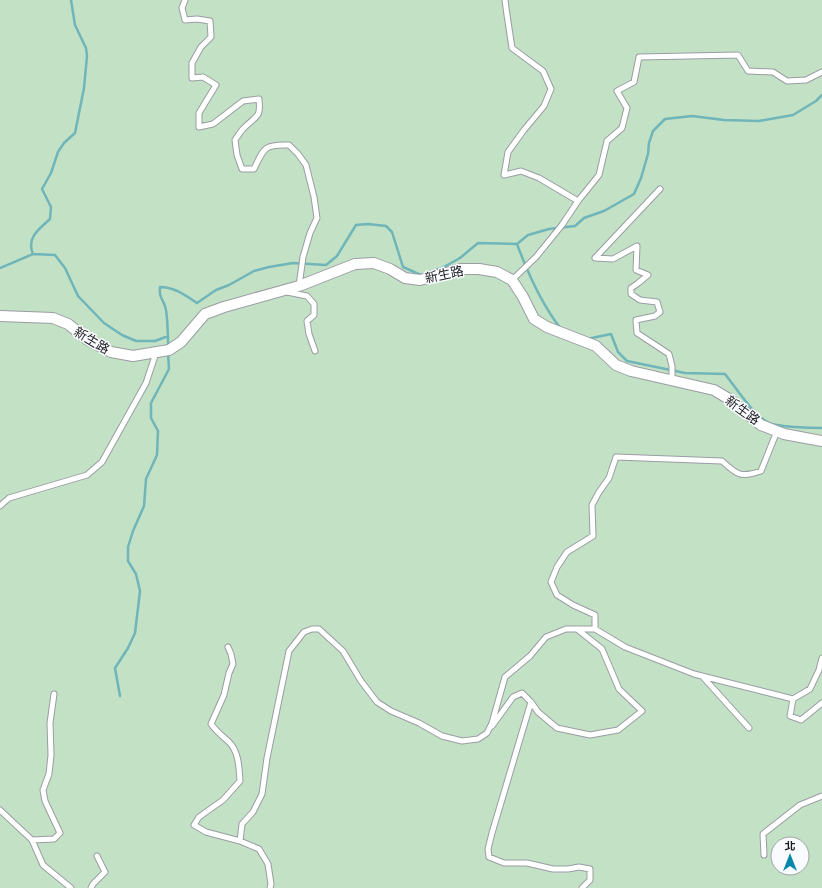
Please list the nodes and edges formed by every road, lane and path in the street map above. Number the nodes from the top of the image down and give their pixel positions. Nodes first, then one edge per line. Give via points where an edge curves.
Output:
1 (185, 0) edge
2 (505, 0) edge
3 (822, 72) edge
4 (660, 189) dead end
5 (578, 201) junction
6 (512, 280) junction
7 (299, 286) junction
8 (282, 291) junction
9 (0, 316) edge
10 (315, 351) dead end
11 (163, 352) junction
12 (672, 378) junction
13 (776, 431) junction
14 (822, 441) edge
15 (0, 506) edge
16 (577, 629) junction
17 (595, 629) junction
18 (228, 647) dead end
19 (822, 658) edge
20 (702, 676) junction
21 (54, 694) dead end
22 (793, 699) junction
23 (531, 702) junction
24 (822, 703) edge
25 (749, 728) dead end
26 (487, 733) junction
27 (822, 796) edge
28 (0, 810) edge
29 (32, 840) junction
30 (240, 841) junction
31 (764, 855) dead end
32 (97, 856) dead end
33 (70, 888) edge
34 (91, 888) edge
35 (270, 888) edge
36 (582, 888) edge

1 - 7 lane via 182,8 185,20 210,21 211,37 201,47 192,63 192,78 203,77 216,84 199,113 199,127 213,124 243,101 260,99 260,110 256,118 244,127 235,140 242,169 254,169 264,150 274,145 289,146 306,165 318,218 302,258
2 - 5 lane via 512,48 543,71 550,90 544,106 508,152 504,175 521,171 539,178
3 - 5 lane via 806,80 787,81 773,72 748,71 738,55 639,56 634,82 617,91 627,108 622,128 607,141 599,175
4 - 12 lane via 595,258 612,259 637,246 636,270 648,275 631,288 631,294 640,300 657,302 660,312 655,316 636,320 637,333 669,354
5 - 6 lane via 562,225
6 - 7 street, 新生路 via 497,272 461,269 420,280 405,278 374,263 355,264
6 - 12 street, 新生路 via 534,319 547,327 596,346 616,365 631,371
7 - 8 street, 新生路
8 - 10 lane via 307,296 314,304 314,315 307,321
8 - 11 street, 新生路 via 205,314 181,342
9 - 11 street, 新生路 via 53,318 68,324 88,340 111,352 133,356
11 - 15 lane via 102,462 87,475 9,498
12 - 13 street, 新生路 via 714,390 760,424
13 - 14 street, 新生路
13 - 17 lane via 760,470 749,475 735,473 722,461 616,457 609,478 592,505 593,536 567,552 550,582 557,595 594,615
16 - 17 lane
16 - 23 lane via 602,649 619,689 642,711 618,730 590,734 557,728 538,712
16 - 26 lane via 566,629 546,636 530,656 505,677
17 - 20 lane via 625,647
18 - 30 lane via 233,664 224,695 211,724 230,743 237,755 240,781 223,800 199,817 194,825 206,832
19 - 22 lane via 810,689
20 - 22 lane
20 - 25 lane
21 - 29 lane via 50,723 49,774 43,790 45,801 60,833 54,839
22 - 24 lane via 790,716 801,720
23 - 26 lane via 522,693 513,697
23 - 36 lane via 492,833 489,857 504,863 527,863 553,869 590,869 590,880
26 - 30 lane via 478,739 462,741 442,736 391,711 376,702 343,651 319,629 304,632 289,651 262,794 253,812 242,824
27 - 31 lane via 800,805 763,834
28 - 29 lane
29 - 33 lane via 43,865
30 - 35 lane via 259,849 268,864
32 - 34 lane via 105,872

